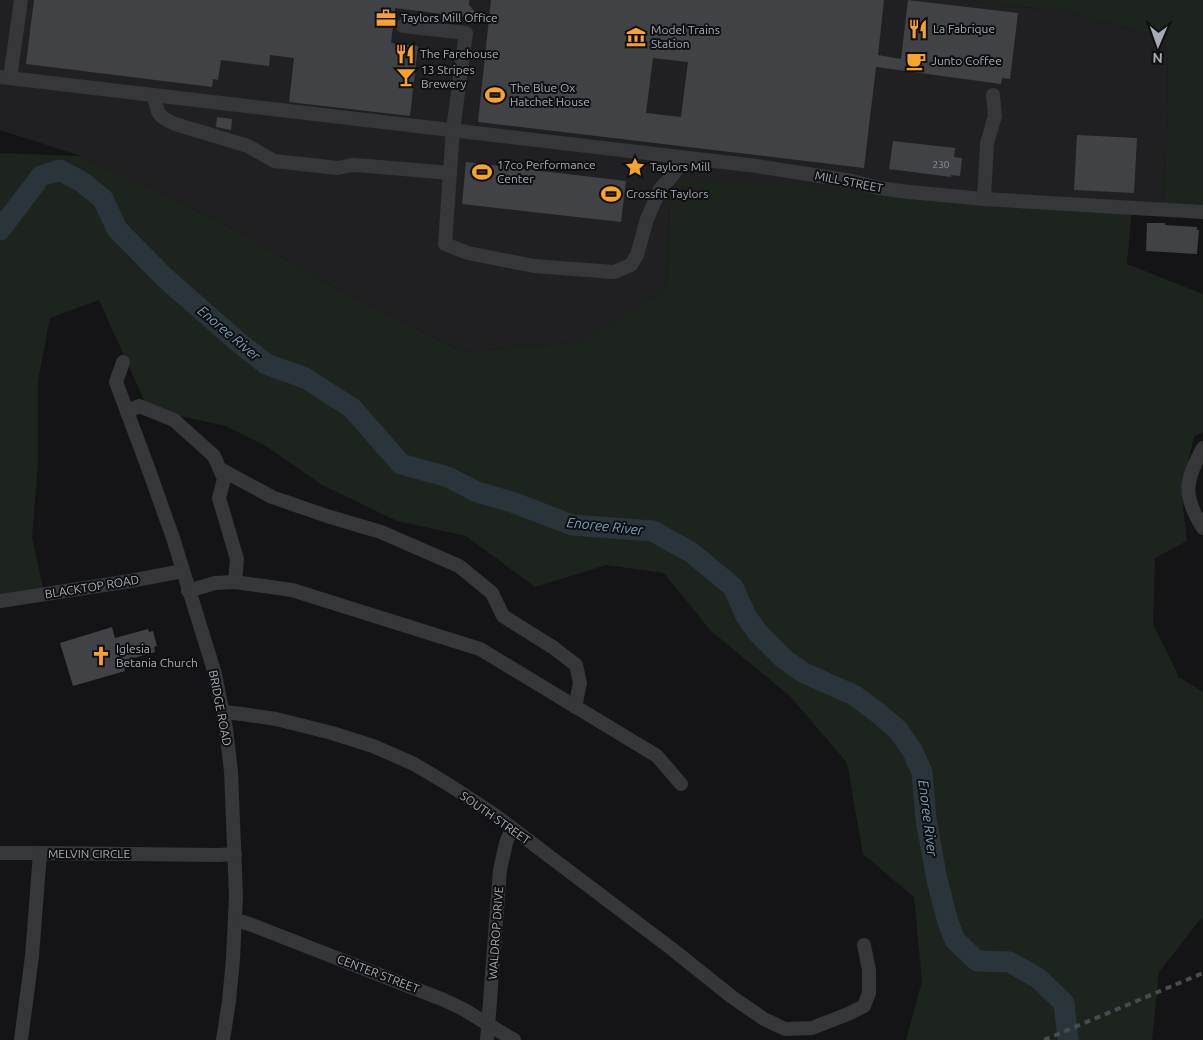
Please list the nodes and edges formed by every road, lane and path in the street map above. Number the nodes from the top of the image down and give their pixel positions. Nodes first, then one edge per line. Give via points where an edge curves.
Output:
1 (21, 0) edge
2 (403, 26) dead end
3 (5, 78) edge
4 (993, 94) dead end
5 (154, 95) junction
6 (453, 130) junction
7 (684, 158) junction
8 (450, 173) junction
9 (984, 199) junction
10 (1203, 212) edge
11 (123, 362) dead end
12 (127, 412) junction
13 (1203, 448) edge
14 (220, 469) junction
15 (1203, 528) edge
16 (183, 571) junction
17 (235, 582) junction
18 (188, 591) junction
19 (0, 601) edge
20 (575, 707) junction
21 (223, 712) junction
22 (680, 784) dead end
23 (512, 828) junction
24 (0, 852) edge
25 (40, 854) junction
26 (235, 854) junction
27 (236, 920) junction
28 (864, 946) dead end
29 (489, 1024) junction
30 (20, 1040) edge
31 (223, 1040) edge
32 (487, 1040) edge
33 (514, 1040) edge

1 - 3 street
2 - 6 street via 466,32
3 - 5 street, MILL STREET
4 - 9 street via 995,116 987,143
5 - 6 street, MILL STREET
5 - 8 street via 157,111 164,119 248,146 274,161 338,168 368,166
6 - 7 street, MILL STREET
6 - 8 street
7 - 8 street via 660,189 631,265 614,272 534,266 468,253 445,244
7 - 9 street, MILL STREET via 757,166 879,188
9 - 10 street, MILL STREET
11 - 12 street, BRIDGE ROAD via 116,382
12 - 14 street via 140,406 174,420 214,456
12 - 16 street, BRIDGE ROAD
13 - 15 street via 1189,476 1188,487 1193,510
14 - 17 street via 224,479 219,498 237,559
14 - 20 street via 272,498 381,532 459,566 492,593 503,616 576,665 580,683
16 - 18 street, BRIDGE ROAD
16 - 19 street, BLACKTOP ROAD
17 - 18 street via 215,583
17 - 20 street via 292,590 480,649
18 - 21 street, BRIDGE ROAD via 215,674
20 - 22 street via 657,756
21 - 23 street, SOUTH STREET via 306,725 373,746 414,764
21 - 26 street, BRIDGE ROAD via 231,771
23 - 28 street, SOUTH STREET via 732,997 785,1029 812,1028 864,1006 869,993
23 - 29 street, WALDROP DRIVE via 500,870
24 - 25 street
25 - 26 street, MELVIN CIRCLE
25 - 30 street, MELVIN CIRCLE via 32,956
26 - 27 street, BRIDGE ROAD
27 - 29 street, CENTER STREET via 444,1000
27 - 31 street, BRIDGE ROAD
29 - 32 street, WALDROP DRIVE
29 - 33 street, CENTER STREET

